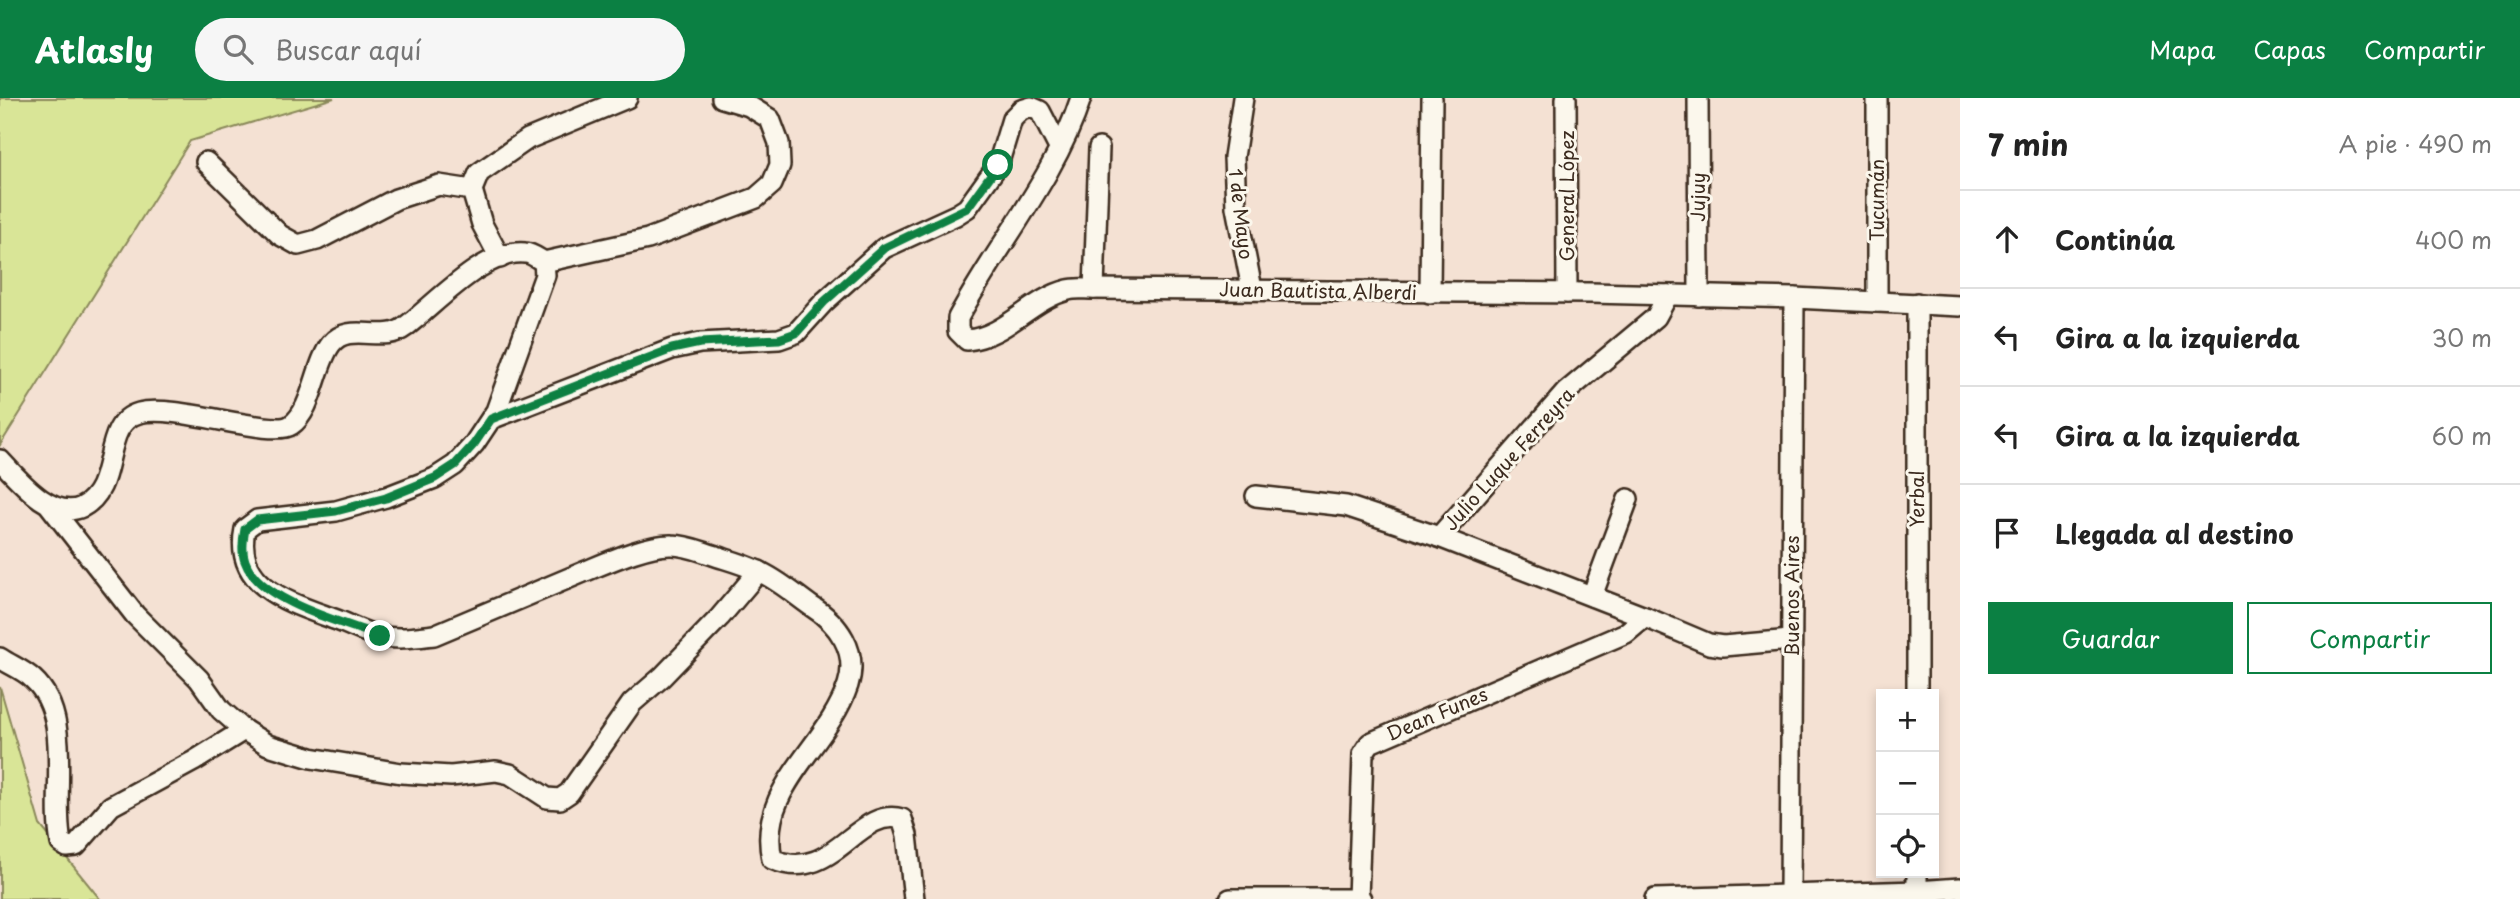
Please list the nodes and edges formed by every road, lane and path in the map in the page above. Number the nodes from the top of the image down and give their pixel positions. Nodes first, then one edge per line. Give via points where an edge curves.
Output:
1 (627, 98) edge
2 (722, 98) edge
3 (1081, 98) edge
4 (1243, 98) edge
5 (1432, 98) edge
6 (1566, 98) edge
7 (1698, 98) edge
8 (1877, 98) edge
9 (1059, 148) junction
10 (1099, 148) dead end
11 (206, 162) dead end
12 (472, 190) junction
13 (500, 258) junction
14 (544, 262) junction
15 (1094, 289) junction
16 (1252, 289) junction
17 (1430, 293) junction
18 (1567, 293) junction
19 (1668, 295) junction
20 (1699, 296) junction
21 (1794, 298) junction
22 (1877, 302) junction
23 (1917, 303) junction
24 (1960, 306) edge
25 (491, 419) junction
26 (0, 460) edge
27 (1256, 496) dead end
28 (1628, 499) dead end
29 (50, 506) junction
30 (1439, 537) junction
31 (760, 571) junction
32 (1592, 596) junction
33 (1645, 617) junction
34 (1791, 640) junction
35 (0, 658) edge
36 (1917, 689) edge
37 (244, 730) junction
38 (1917, 882) edge
39 (1960, 888) edge
40 (1790, 895) junction
41 (911, 898) edge
42 (1230, 899) edge
43 (1248, 899) edge
44 (1360, 899) edge
45 (1655, 899) edge

1 - 12 street via 528,139 479,173
2 - 14 street via 770,119 779,143 780,166 772,184 756,198 648,239
3 - 9 street, Juan Bautista Alberdi
4 - 16 street, 1 de Mayo via 1234,157 1236,207
5 - 17 street
6 - 18 street, General López
7 - 20 street, Jujuy
8 - 22 street, Tucumán
9 - 15 street, Juan Bautista Alberdi via 970,296 958,318 958,331 967,340 982,339 1053,295 1069,289
9 - 25 street via 1040,111 1031,107 1021,110 1012,120 998,165 967,208 884,248 796,333 779,339 672,349
10 - 15 street
11 - 12 street via 280,235 298,245 439,185
12 - 13 street via 482,224
13 - 14 street via 526,253
13 - 29 street via 466,275 403,329 389,334 345,333 331,344 300,417 289,427 270,429 199,416 140,413 122,422 99,494 71,511
14 - 25 street via 545,275
15 - 16 street, Juan Bautista Alberdi
16 - 17 street, Juan Bautista Alberdi
17 - 18 street, Juan Bautista Alberdi
18 - 19 street, Juan Bautista Alberdi
19 - 20 street, Juan Bautista Alberdi
19 - 30 street, Julio Luque Ferreyra via 1656,317 1566,392
20 - 21 street, Juan Bautista Alberdi
21 - 22 street, Juan Bautista Alberdi
21 - 34 street, Buenos Aires
22 - 23 street, Juan Bautista Alberdi
23 - 24 street, Juan Bautista Alberdi
23 - 36 street, Yerbal
25 - 31 street via 455,465 435,478 336,511 257,520 245,529 245,562 282,600 380,636 408,638 434,635 622,556 670,545
26 - 29 street
27 - 30 street via 1346,506
28 - 32 street
29 - 37 street via 135,615
30 - 32 street
31 - 37 street via 632,703 569,793 560,799 547,798 510,774 401,773 311,758 268,745
31 - 41 street via 826,616 842,633 850,672 826,730 779,796 769,832 772,859 785,865 809,865 874,822 889,816 902,819
32 - 33 street
33 - 34 street via 1709,644
33 - 44 street, Dean Funes via 1626,633 1370,743 1363,754
34 - 40 street, Buenos Aires
35 - 37 street via 33,679 54,713 57,826 61,843 67,846 76,846 111,806
38 - 39 street
38 - 40 street
40 - 45 street
42 - 43 street
43 - 44 street

